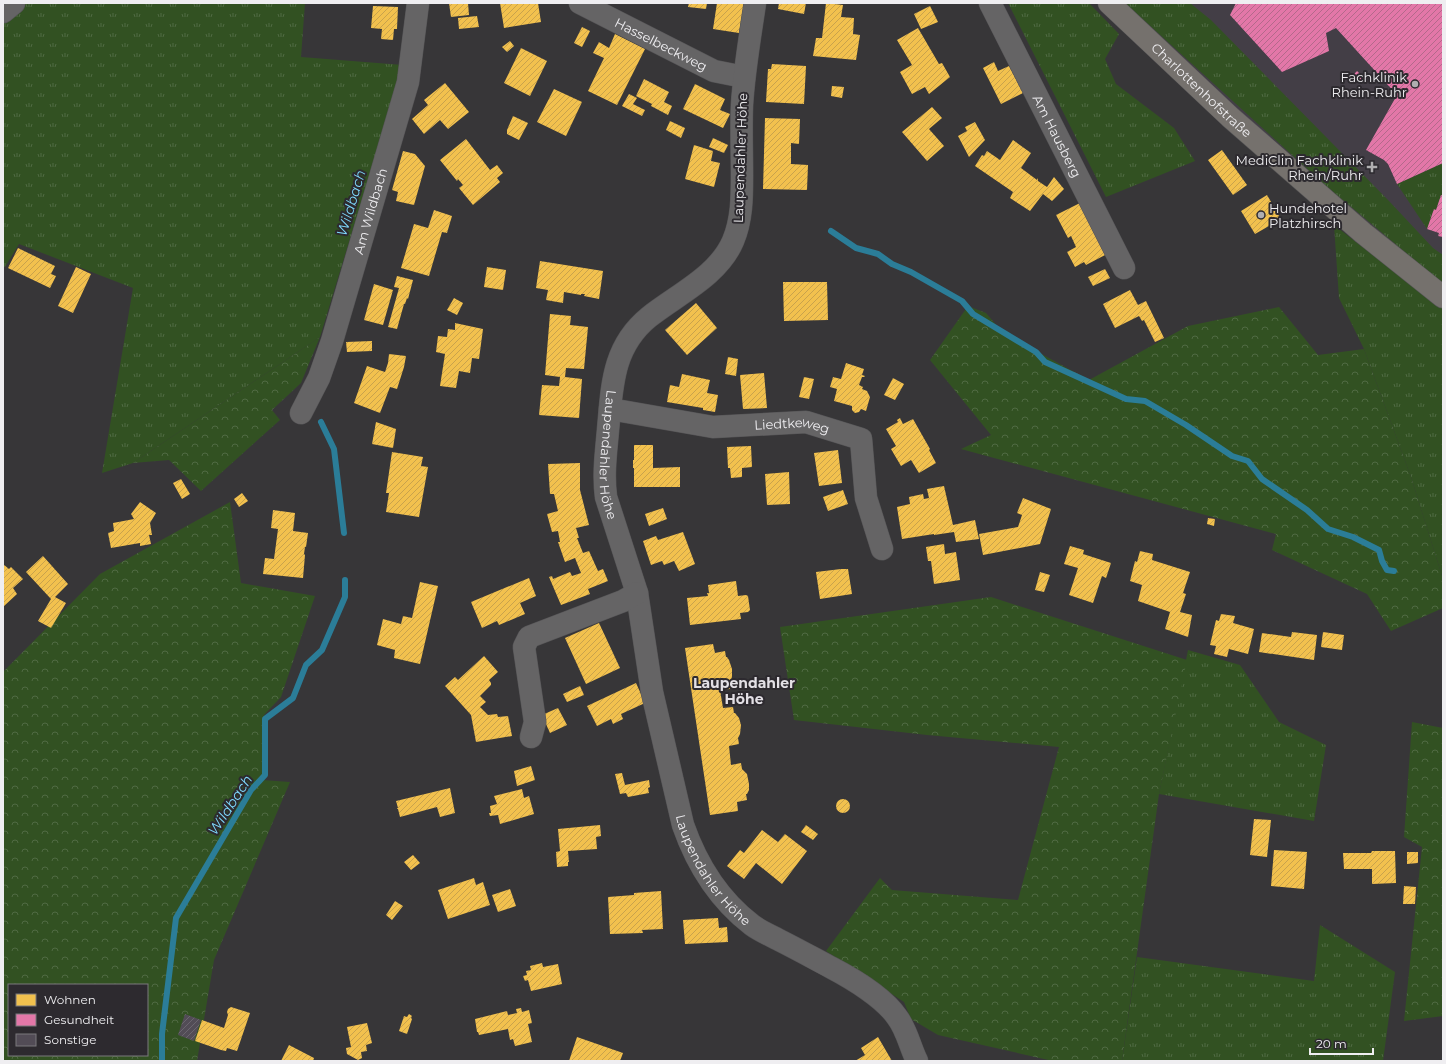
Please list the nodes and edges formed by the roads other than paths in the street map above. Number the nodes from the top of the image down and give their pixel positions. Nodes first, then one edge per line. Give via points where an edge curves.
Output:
1 (14, 3) edge
2 (418, 3) edge
3 (580, 3) edge
4 (755, 3) edge
5 (990, 3) edge
6 (1109, 3) edge
7 (3, 12) edge
8 (744, 77) junction
9 (1124, 268) dead end
10 (1443, 297) edge
11 (610, 409) junction
12 (301, 413) dead end
13 (882, 550) dead end
14 (637, 593) junction
15 (531, 737) dead end
16 (917, 1061) edge

1 - 7 street
2 - 12 street, Am Wildbach via 408,82 332,341 319,378
3 - 8 street, Hasselbeckweg via 714,71
4 - 8 street, Laupendahler Höhe
5 - 9 street, Am Hausberg
6 - 10 main road, Charlottenhofstraße via 1230,117 1363,233
8 - 11 street, Laupendahler Höhe via 741,208 733,242 710,272 648,318 630,338 616,369 611,387
11 - 13 street, Liedtkeweg via 713,427 806,422 861,439 866,498
11 - 14 street, Laupendahler Höhe via 604,468 605,490
14 - 15 street via 529,637 524,647 535,722
14 - 16 street, Laupendahler Höhe via 652,692 682,820 690,846 700,866 714,888 753,926 849,977 887,1006 905,1029

